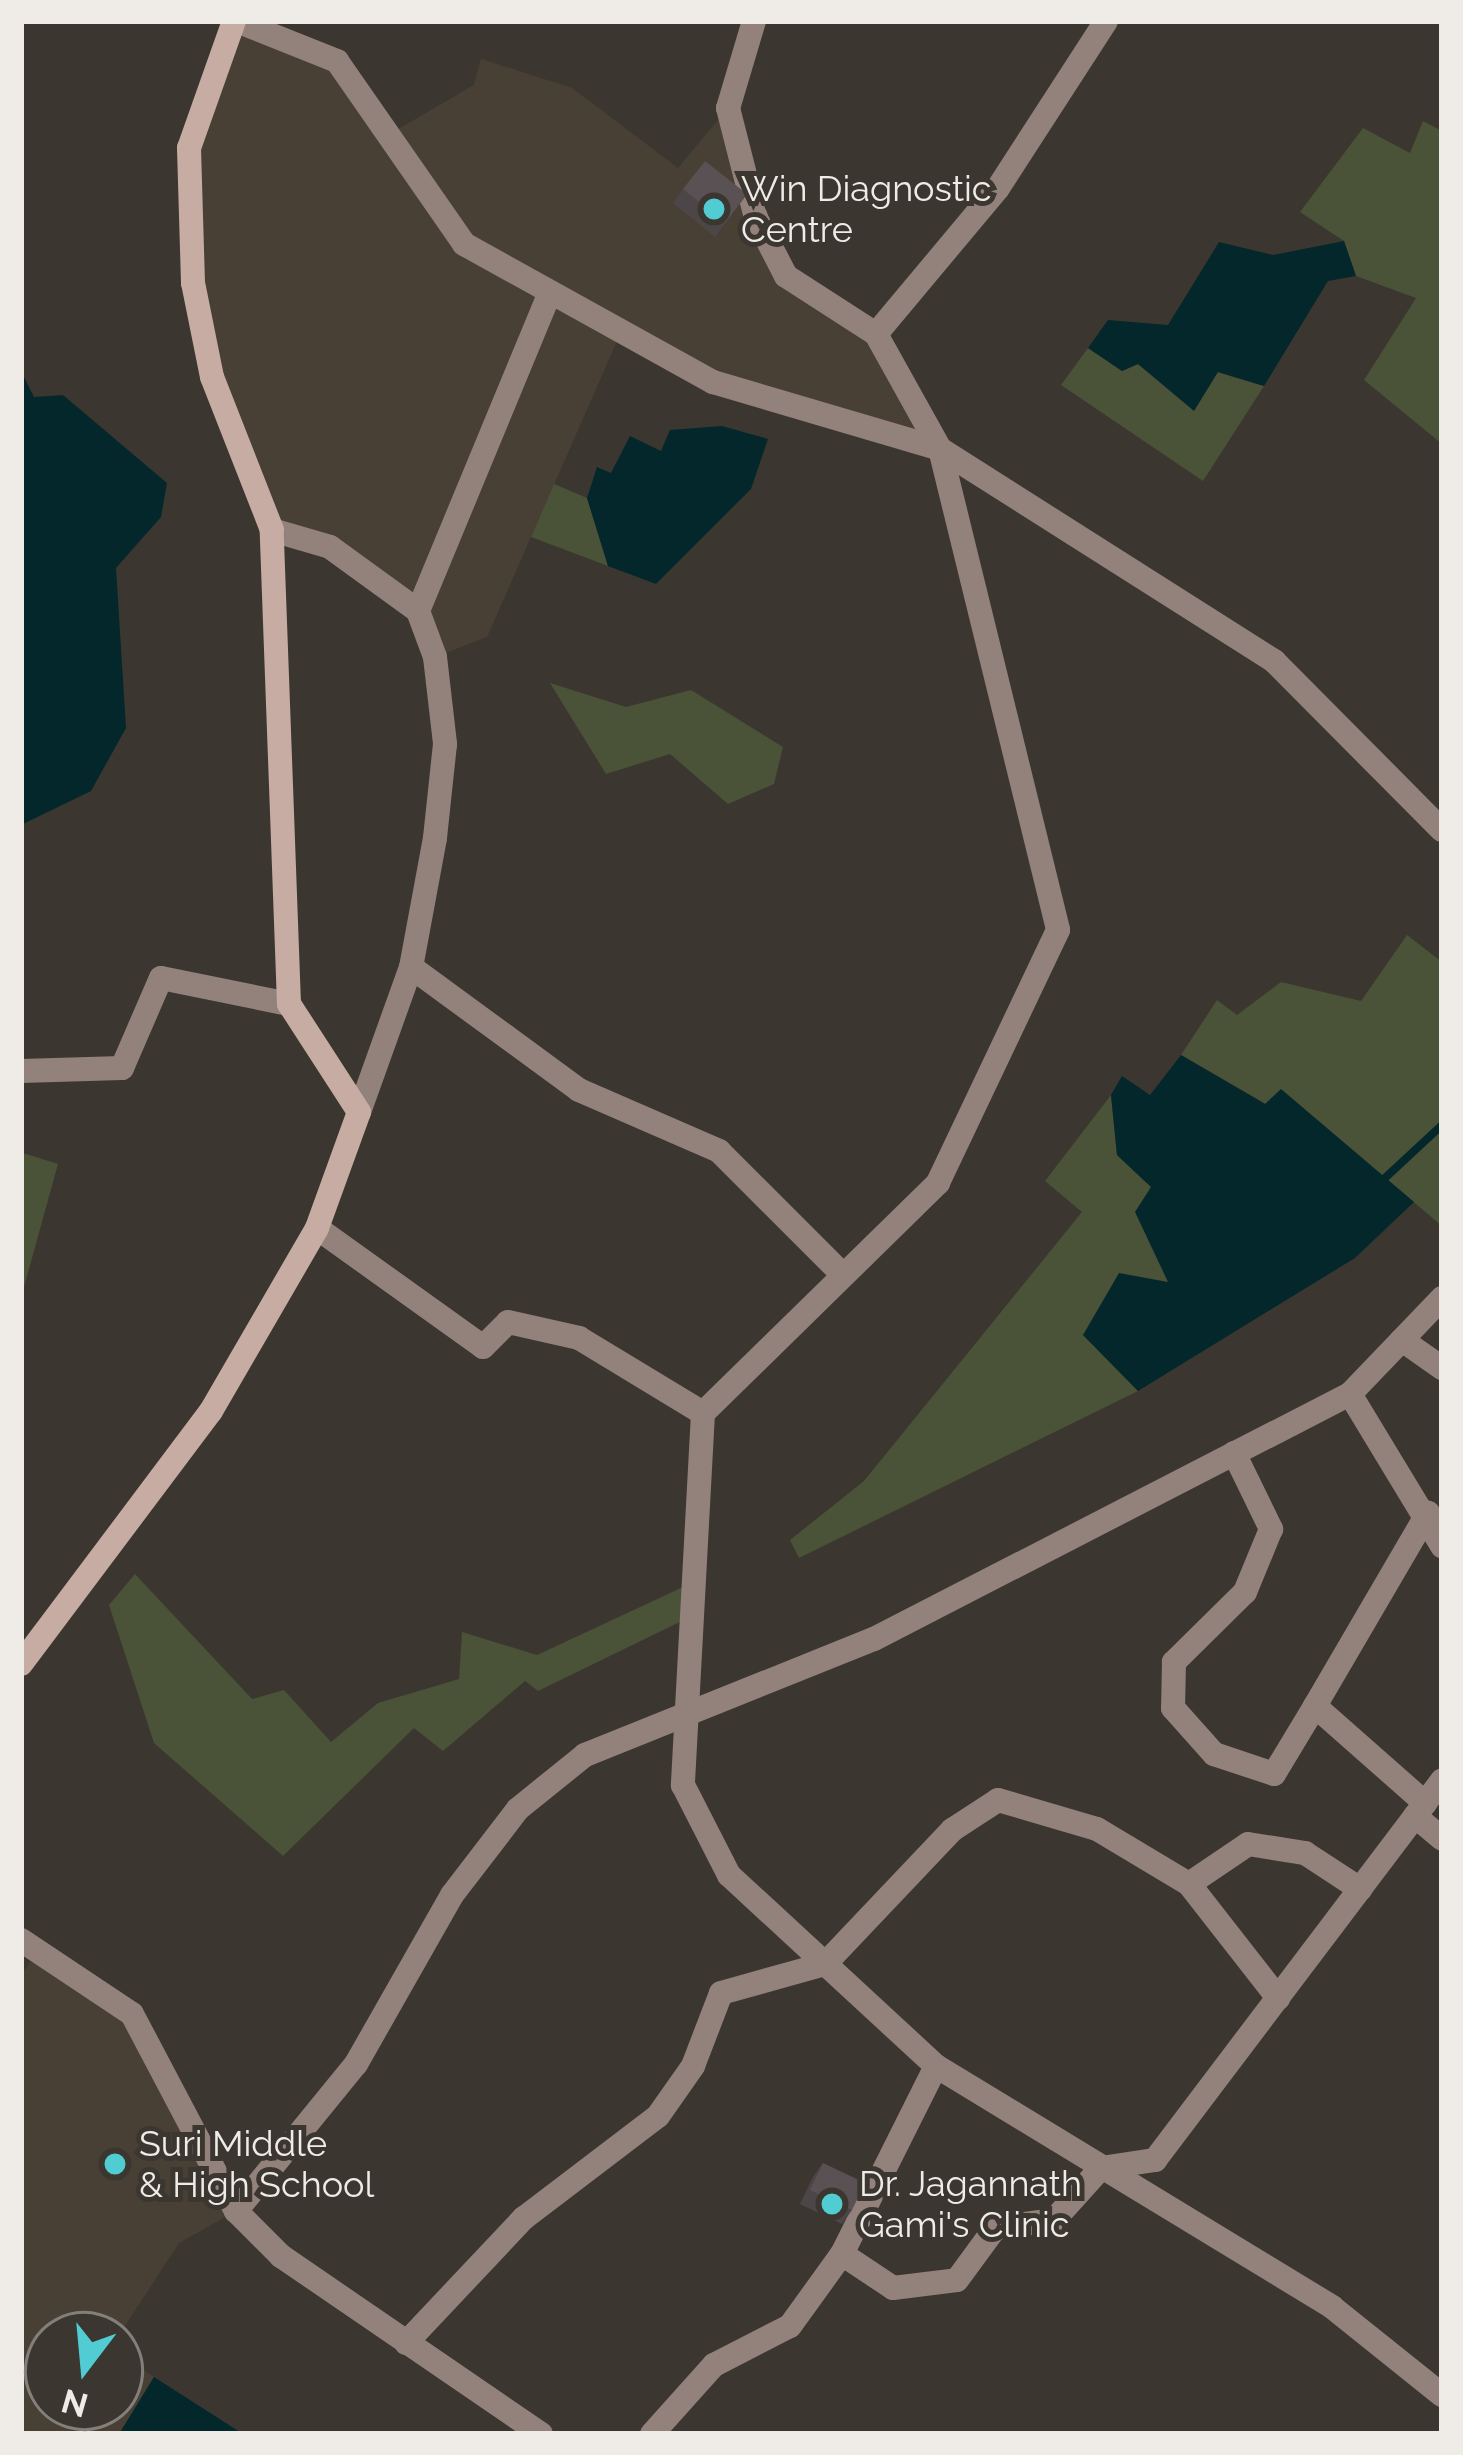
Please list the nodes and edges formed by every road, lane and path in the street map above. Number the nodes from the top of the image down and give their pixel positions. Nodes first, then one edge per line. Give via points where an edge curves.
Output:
1 (235, 21) edge
2 (754, 21) edge
3 (1106, 21) edge
4 (550, 292) junction
5 (876, 334) junction
6 (940, 449) junction
7 (272, 530) junction
8 (418, 611) junction
9 (1442, 830) edge
10 (411, 967) junction
11 (289, 1004) junction
12 (21, 1071) edge
13 (359, 1112) junction
14 (317, 1228) junction
15 (842, 1274) junction
16 (1442, 1298) edge
17 (1402, 1340) junction
18 (1442, 1368) edge
19 (1349, 1394) junction
20 (703, 1413) junction
21 (1234, 1454) junction
22 (1428, 1513) junction
23 (1442, 1546) edge
24 (21, 1664) edge
25 (691, 1705) junction
26 (1315, 1706) junction
27 (1442, 1780) edge
28 (1420, 1809) junction
29 (1442, 1839) edge
30 (1190, 1884) junction
31 (1360, 1889) junction
32 (21, 1940) edge
33 (825, 1964) junction
34 (1278, 1997) junction
35 (936, 2066) junction
36 (1101, 2168) junction
37 (236, 2211) junction
38 (842, 2254) junction
39 (406, 2343) junction
40 (1442, 2396) edge
41 (541, 2434) edge
42 (652, 2434) edge

1 - 4 street via 337,61 464,244
1 - 7 main road via 189,148 193,283 212,377
2 - 5 street via 728,108 757,218 787,276
3 - 5 street via 998,188
4 - 6 street via 713,382
4 - 8 street
5 - 6 street
6 - 9 street via 1274,661
6 - 15 street via 1058,930 938,1184
7 - 8 street via 330,547
7 - 11 main road
8 - 10 street via 445,744
10 - 13 street
10 - 15 street via 579,1090 719,1150
11 - 12 street via 160,978 122,1068
11 - 13 main road
13 - 14 main road
14 - 20 street via 484,1347 508,1322 580,1338
14 - 24 main road via 211,1411
15 - 20 street
16 - 17 street
17 - 18 street
17 - 19 street
19 - 21 street
19 - 22 street
20 - 25 street
21 - 25 street via 874,1639
21 - 26 street via 1271,1528 1245,1592 1174,1662 1173,1708 1214,1754 1274,1774
22 - 23 street
22 - 26 street
25 - 33 street via 683,1785 729,1875
25 - 37 street via 585,1755 518,1808 452,1895 356,2064
26 - 28 street
27 - 28 street
28 - 29 street
28 - 31 street
30 - 31 street via 1248,1844 1305,1853
30 - 33 street via 1097,1829 998,1800 952,1830
30 - 34 street
31 - 34 street
32 - 37 street via 132,2014
33 - 35 street
33 - 39 street via 721,1993 693,2066 658,2116 524,2218
34 - 36 street via 1155,2160
35 - 36 street
35 - 38 street
36 - 38 street via 1054,2220 995,2228 957,2280 893,2288
36 - 40 street via 1333,2307
37 - 39 street
38 - 42 street via 790,2326 714,2365
39 - 41 street

